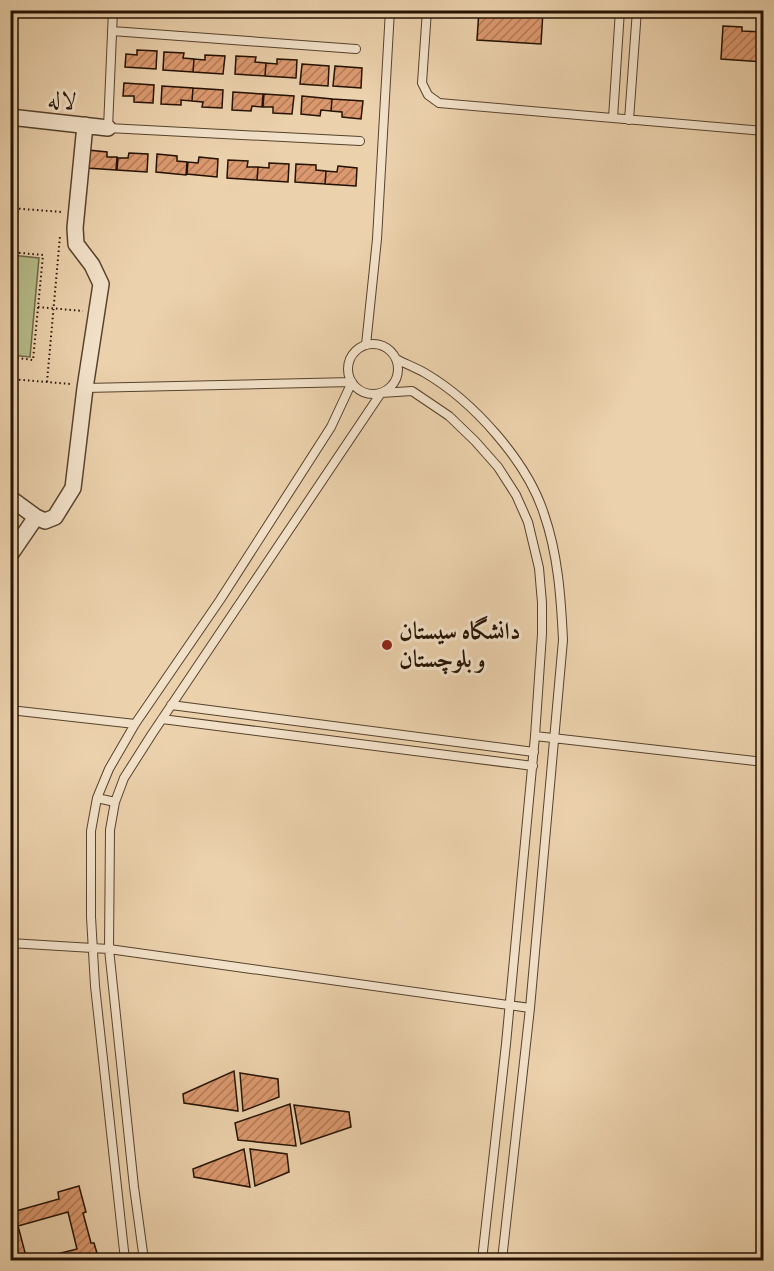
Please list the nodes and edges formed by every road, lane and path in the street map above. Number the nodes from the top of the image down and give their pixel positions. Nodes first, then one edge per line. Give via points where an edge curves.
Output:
1 (113, 10) edge
2 (390, 10) edge
3 (427, 10) edge
4 (620, 10) edge
5 (637, 10) edge
6 (112, 31) junction
7 (356, 49) dead end
8 (10, 117) edge
9 (613, 118) junction
10 (629, 120) junction
11 (85, 125) junction
12 (108, 128) junction
13 (764, 131) edge
14 (360, 141) dead end
15 (10, 208) edge
16 (18, 209) junction
17 (63, 212) dead end
18 (60, 233) dead end
19 (12, 252) edge
20 (38, 307) junction
21 (53, 309) junction
22 (97, 313) junction
23 (366, 345) junction
24 (10, 357) edge
25 (396, 359) junction
26 (10, 379) edge
27 (47, 382) junction
28 (352, 382) junction
29 (85, 387) junction
30 (381, 393) junction
31 (10, 498) edge
32 (36, 518) junction
33 (10, 555) edge
34 (171, 705) junction
35 (10, 710) edge
36 (162, 719) junction
37 (135, 723) junction
38 (535, 736) junction
39 (553, 738) junction
40 (534, 752) junction
41 (764, 762) edge
42 (533, 766) junction
43 (97, 798) junction
44 (115, 802) junction
45 (10, 943) edge
46 (92, 948) junction
47 (109, 949) junction
48 (509, 1005) junction
49 (530, 1008) junction
50 (124, 1260) edge
51 (144, 1260) edge
52 (482, 1260) edge
53 (502, 1260) edge

1 - 6 lane
2 - 23 lane via 377,239
3 - 9 lane via 422,83 428,95 439,103
4 - 9 lane
5 - 10 lane
6 - 7 lane
6 - 12 lane
8 - 11 street, لاله
9 - 10 lane
10 - 13 lane
11 - 12 street, لاله
11 - 22 street via 76,244 101,284
12 - 14 lane
15 - 16 path
16 - 17 path
16 - 19 path
18 - 21 path
19 - 20 path via 43,255
20 - 21 path
20 - 24 path via 33,360
21 - 22 path
21 - 27 path
22 - 29 street
23 - 25 lane via 380,345
23 - 28 lane via 349,360
25 - 30 lane via 398,375 389,389
25 - 39 lane via 426,374 462,400 492,430 524,471 545,514 557,565 563,640
26 - 27 path
27 - 29 path
28 - 29 lane
28 - 30 lane via 365,393
28 - 37 lane via 331,427
29 - 32 street via 73,488 55,517 45,521
30 - 34 lane
30 - 38 lane via 412,392 449,417 498,467 516,495 528,522 539,568 542,603
31 - 32 street
32 - 33 street
34 - 36 lane
34 - 40 lane
35 - 37 lane
36 - 42 lane
36 - 44 lane via 124,778
37 - 43 lane
38 - 39 lane
38 - 40 lane
39 - 41 lane
39 - 49 lane
40 - 42 lane
42 - 48 lane
43 - 44 lane
43 - 46 lane via 91,831
44 - 47 lane via 110,830
45 - 46 lane
46 - 47 lane
46 - 50 lane
47 - 48 lane
47 - 51 lane
48 - 49 lane
48 - 52 lane
49 - 53 lane

